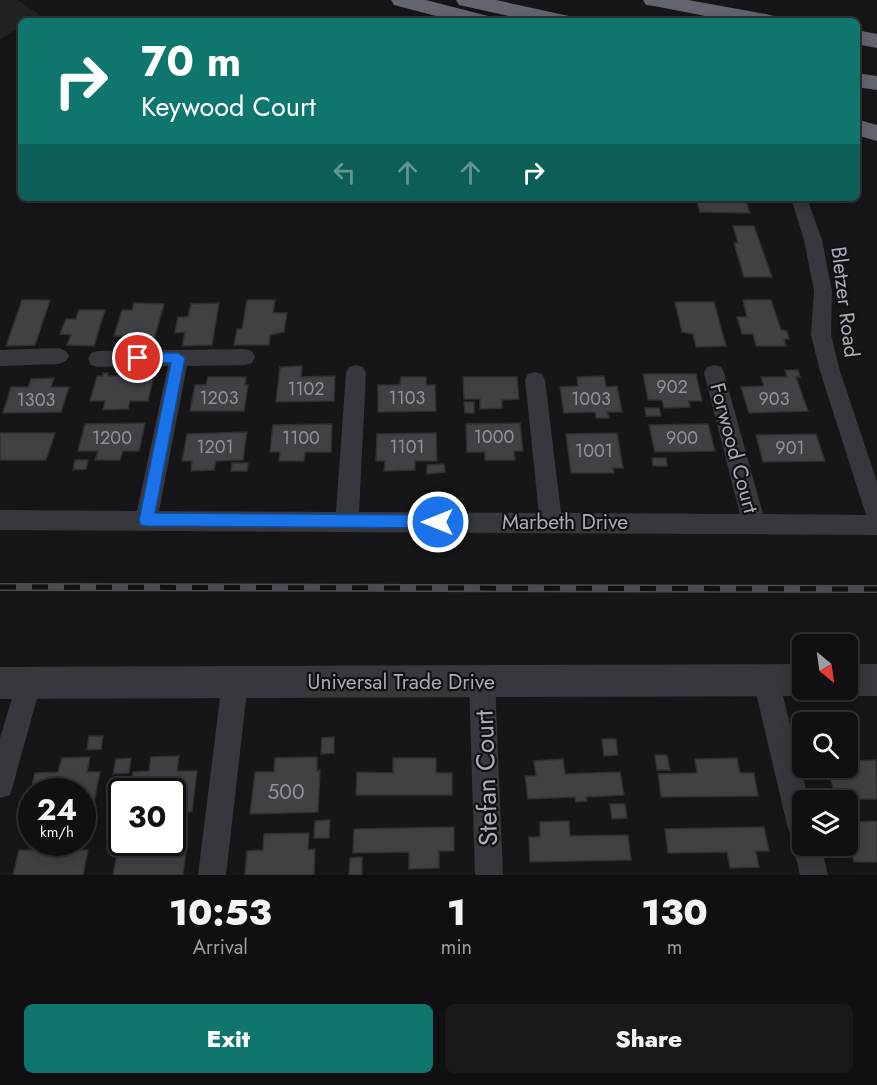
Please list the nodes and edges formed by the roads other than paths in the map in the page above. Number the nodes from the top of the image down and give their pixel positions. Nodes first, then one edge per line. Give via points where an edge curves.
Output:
1 (402, 0) edge
2 (467, 0) edge
3 (654, 0) edge
4 (469, 18) edge
5 (548, 18) edge
6 (750, 18) edge
7 (860, 38) edge
8 (877, 41) edge
9 (860, 81) edge
10 (877, 84) edge
11 (860, 128) edge
12 (877, 133) edge
13 (800, 201) edge
14 (59, 356) dead end
15 (245, 357) dead end
16 (0, 358) edge
17 (178, 358) junction
18 (98, 359) dead end
19 (356, 373) dead end
20 (714, 373) dead end
21 (535, 380) dead end
22 (877, 515) edge
23 (0, 520) edge
24 (146, 520) junction
25 (347, 522) junction
26 (550, 522) junction
27 (754, 523) junction
28 (877, 525) edge
29 (766, 680) junction
30 (792, 680) edge
31 (858, 680) edge
32 (877, 680) edge
33 (235, 682) junction
34 (482, 682) junction
35 (14, 683) edge
36 (0, 785) edge
37 (793, 790) edge
38 (809, 856) edge
39 (212, 875) edge
40 (489, 875) edge
41 (814, 875) edge

1 - 4 highway
2 - 5 highway
3 - 6 highway
7 - 8 highway
9 - 10 highway
11 - 12 highway
13 - 22 street, Bletzer Road via 823,291 821,335 827,362
14 - 16 street
15 - 17 street
17 - 18 street
17 - 24 street
19 - 25 street
20 - 27 street, Forwood Court
21 - 26 street
23 - 24 street, Marbeth Drive
24 - 25 street, Marbeth Drive
25 - 26 street, Marbeth Drive
26 - 27 street, Marbeth Drive
27 - 28 street, Marbeth Drive
29 - 30 street, Universal Trade Drive
29 - 34 street, Universal Trade Drive
29 - 37 street
31 - 32 street
33 - 34 street, Universal Trade Drive
33 - 35 street, Universal Trade Drive
33 - 39 street
34 - 40 street, Stefan Court
35 - 36 street
38 - 41 street

